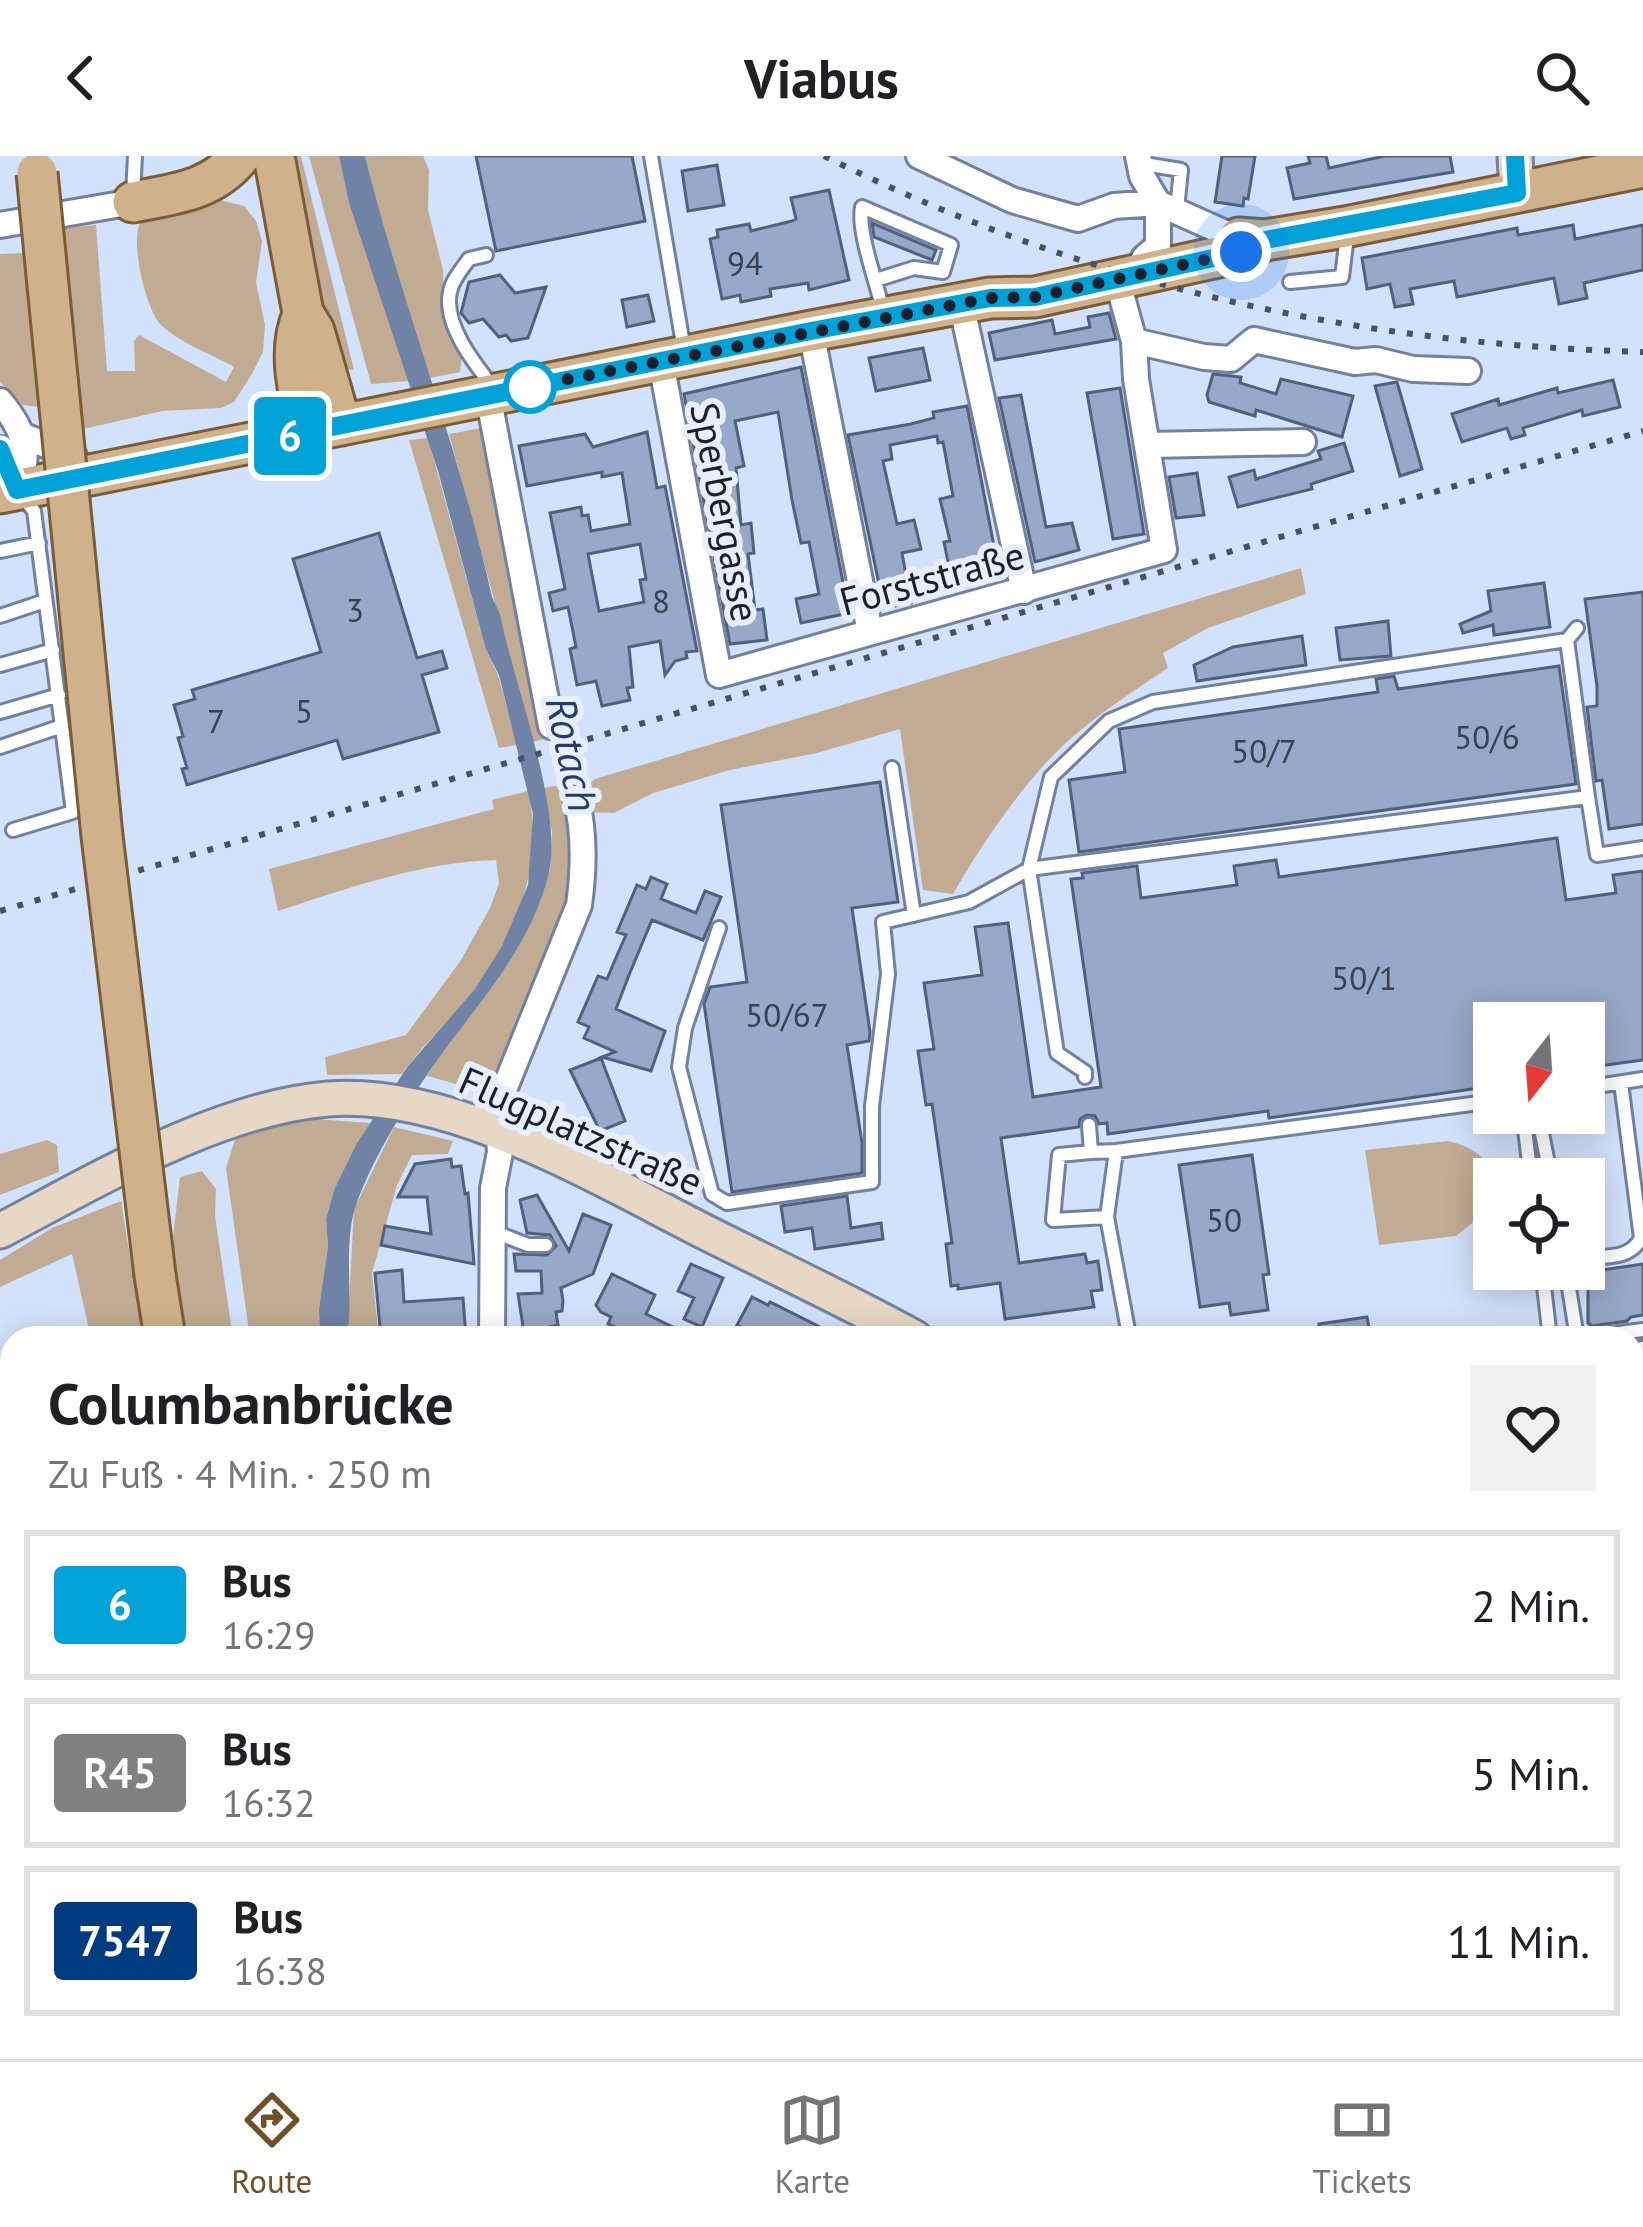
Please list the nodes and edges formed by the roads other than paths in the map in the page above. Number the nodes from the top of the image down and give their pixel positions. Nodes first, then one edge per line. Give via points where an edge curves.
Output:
1 (135, 156) edge
2 (240, 156) edge
3 (274, 156) edge
4 (651, 156) edge
5 (919, 156) edge
6 (1138, 159) edge
7 (945, 162) edge
8 (36, 164) edge
9 (1643, 167) edge
10 (1516, 174) edge
11 (133, 202) junction
12 (1167, 206) junction
13 (0, 225) edge
14 (1345, 227) junction
15 (1250, 239) junction
16 (486, 255) dead end
17 (1131, 268) junction
18 (1290, 282) dead end
19 (880, 299) junction
20 (976, 301) junction
21 (811, 331) junction
22 (1134, 341) junction
23 (673, 359) junction
24 (1468, 371) dead end
25 (483, 395) junction
26 (0, 401) edge
27 (325, 429) junction
28 (11, 441) edge
29 (1303, 442) dead end
30 (1148, 445) junction
31 (141, 467) junction
32 (9, 492) edge
33 (39, 543) junction
34 (0, 551) edge
35 (1024, 590) junction
36 (45, 601) junction
37 (0, 616) edge
38 (870, 632) junction
39 (53, 650) junction
40 (0, 665) edge
41 (719, 675) joint
42 (58, 695) junction
43 (0, 712) edge
44 (551, 725) dead end
45 (62, 727) junction
46 (0, 747) edge
47 (892, 767) dead end
48 (1588, 797) junction
49 (576, 798) dead end
50 (13, 830) dead end
51 (1643, 848) edge
52 (1029, 869) junction
53 (914, 915) junction
54 (719, 928) dead end
55 (1085, 1077) dead end
56 (1643, 1079) edge
57 (1621, 1083) junction
58 (1605, 1085) edge
59 (1473, 1104) edge
60 (1089, 1125) dead end
61 (499, 1133) junction
62 (1117, 1151) junction
63 (1091, 1152) junction
64 (1107, 1217) junction
65 (0, 1231) edge
66 (492, 1231) junction
67 (546, 1245) dead end
68 (1605, 1256) edge
69 (1544, 1290) edge
70 (1570, 1290) edge
71 (163, 1326) edge
72 (492, 1326) edge
73 (884, 1326) edge
74 (1127, 1326) edge
75 (1549, 1326) edge
76 (1576, 1326) edge

1 - 11 lane
2 - 11 main road via 199,189
3 - 27 main road via 303,313 294,333 298,382
4 - 23 lane
5 - 7 street
6 - 12 street
6 - 12 lane via 1181,170
7 - 12 street via 1012,200 1078,218 1114,206
8 - 71 main road, bridge via 97,790
9 - 10 main road
10 - 14 main road
11 - 13 street
12 - 15 street
12 - 17 street via 1158,246
14 - 15 main road
14 - 18 lane via 1342,277
15 - 17 main road via 1241,252
16 - 25 lane via 469,259 450,286 448,307
17 - 20 main road via 1035,297
17 - 22 street
19 - 19 lane via 859,223 862,206 951,245 943,272 914,268
19 - 20 main road
19 - 21 main road
20 - 35 street
21 - 23 main road
21 - 38 street
22 - 24 street via 1231,359 1253,340 1355,362
22 - 30 street
23 - 25 main road
23 - 41 street, Sperbergasse
25 - 27 main road
25 - 44 street
26 - 28 street via 18,422
27 - 31 main road
28 - 31 street
28 - 32 street
29 - 30 street
30 - 35 street, Forststraße via 1164,550
31 - 32 main road
32 - 33 lane via 34,511
33 - 34 lane
33 - 36 lane
35 - 38 street, Forststraße
36 - 37 lane
36 - 39 lane
38 - 41 street, Forststraße
39 - 40 lane
39 - 42 lane
42 - 43 lane
42 - 45 lane
45 - 46 lane
45 - 50 lane via 74,812
47 - 53 lane
48 - 51 lane via 1597,855
48 - 52 lane
48 - 52 lane via 1572,634 1131,711 1109,721 1051,777
49 - 61 street via 579,905 497,1107
52 - 53 lane via 969,902
52 - 55 lane via 1057,1053
53 - 54 lane via 883,922 888,974 872,1182 727,1203 712,1194 680,1066
56 - 57 lane
57 - 58 lane
57 - 68 lane via 1641,1238 1631,1252
59 - 62 lane
60 - 63 lane
61 - 65 street, Flugplatzstraße via 411,1103 330,1099 260,1110
61 - 66 street
61 - 73 street, Flugplatzstraße
62 - 63 lane
62 - 64 lane
63 - 64 lane via 1059,1155 1053,1220
64 - 74 lane
66 - 67 lane
66 - 72 street
69 - 75 lane
70 - 76 lane

